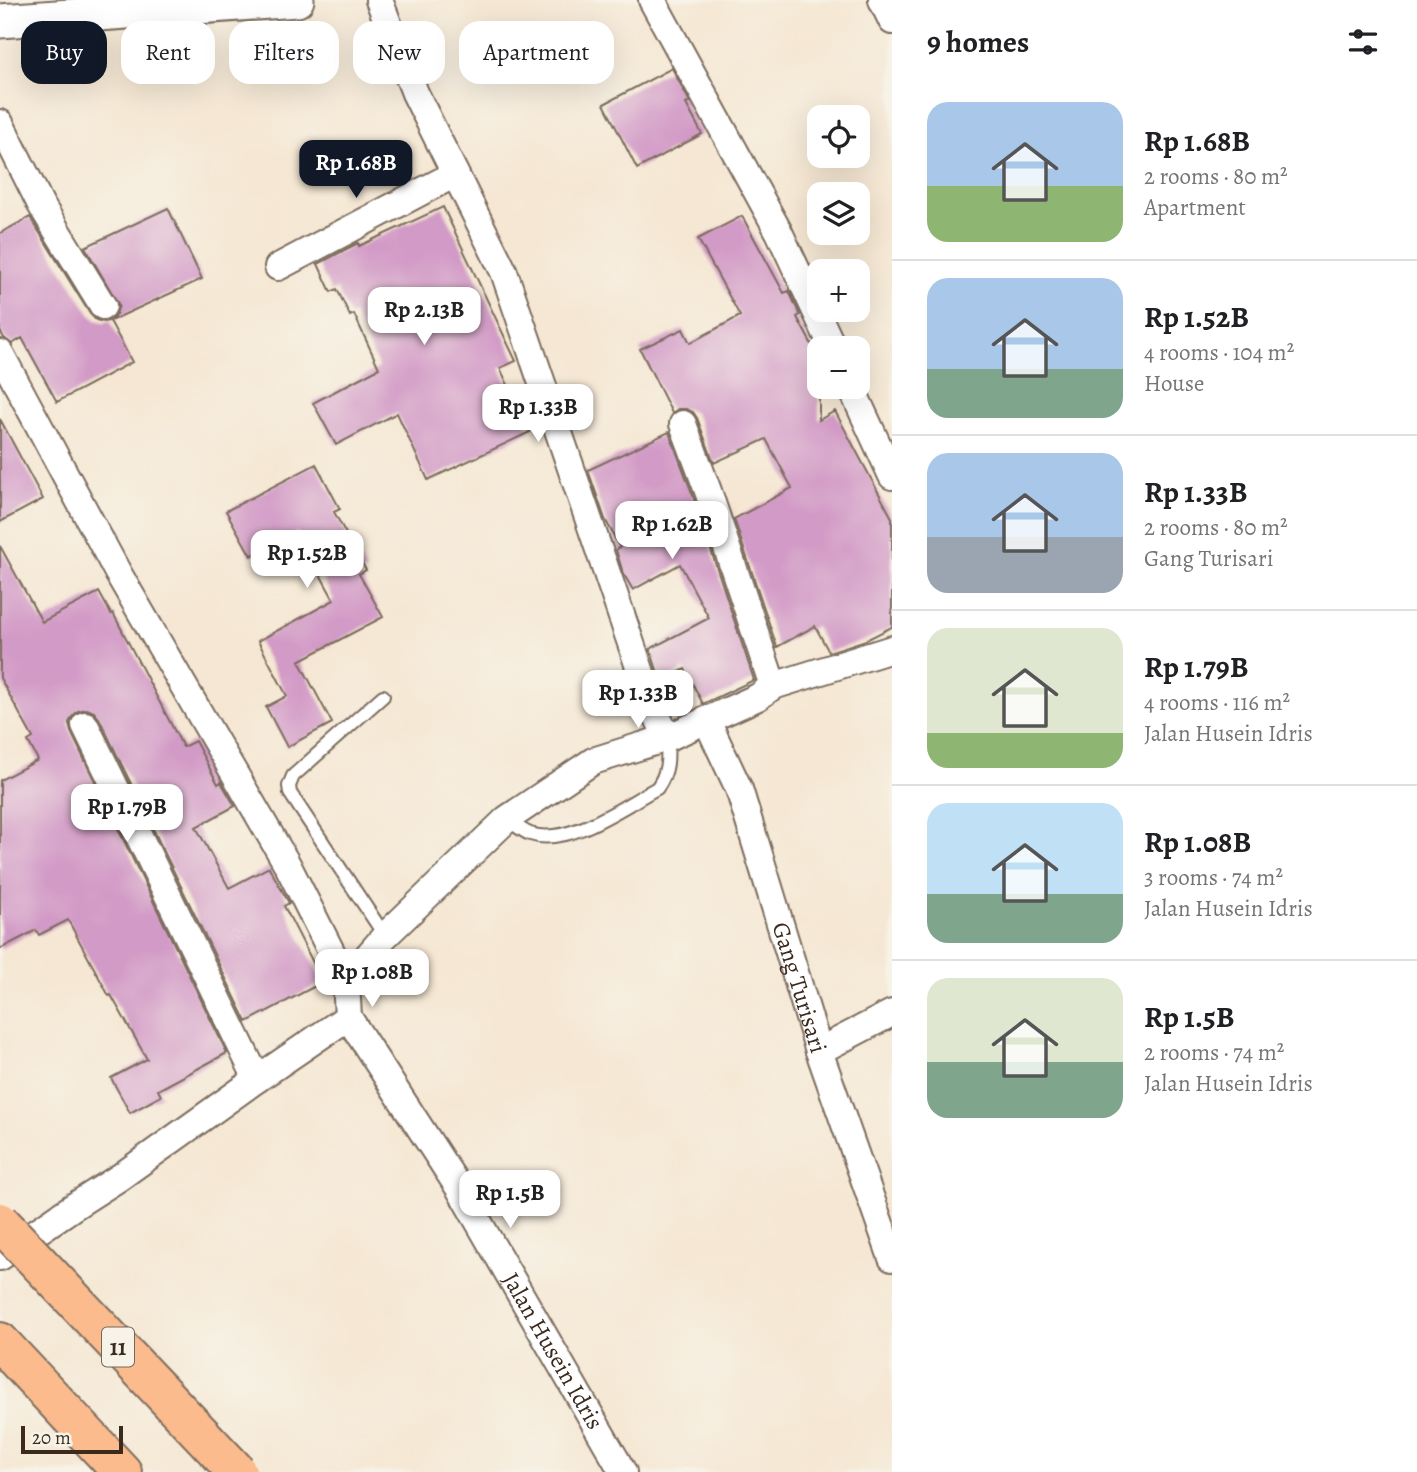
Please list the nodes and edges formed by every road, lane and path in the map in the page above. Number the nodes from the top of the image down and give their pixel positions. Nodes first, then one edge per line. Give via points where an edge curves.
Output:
1 (297, 0) edge
2 (379, 0) edge
3 (652, 0) edge
4 (882, 0) edge
5 (0, 21) edge
6 (892, 21) edge
7 (0, 123) edge
8 (455, 174) junction
9 (278, 267) dead end
10 (103, 306) dead end
11 (827, 336) edge
12 (0, 353) edge
13 (857, 399) edge
14 (683, 424) dead end
15 (892, 476) edge
16 (892, 649) edge
17 (773, 686) junction
18 (383, 696) dead end
19 (706, 719) junction
20 (85, 726) dead end
21 (667, 738) junction
22 (507, 819) junction
23 (385, 936) junction
24 (346, 981) junction
25 (892, 1013) edge
26 (348, 1017) junction
27 (819, 1051) junction
28 (257, 1079) junction
29 (0, 1222) edge
30 (0, 1257) edge
31 (892, 1258) edge
32 (0, 1342) edge
33 (122, 1472) edge
34 (236, 1472) edge
35 (623, 1472) edge

1 - 5 street
2 - 8 street via 415,93
3 - 11 street via 779,232
4 - 6 street
7 - 10 street via 41,205
8 - 9 street
8 - 21 street via 504,272
12 - 24 street via 118,573 287,864
13 - 15 street
14 - 17 street
16 - 17 street
17 - 19 street
18 - 23 lane via 293,776 289,786
19 - 21 street
19 - 27 street, Gang Turisari via 739,789
20 - 28 street
21 - 22 street via 593,761
21 - 22 lane via 668,763 657,788 573,832 529,833
22 - 23 street
23 - 24 street
24 - 26 street
25 - 27 street
26 - 28 street
26 - 35 street, Jalan Husein Idris via 459,1188
27 - 31 street, Gang Turisari
28 - 30 street
29 - 34 highway, 11, bridge
32 - 33 highway

